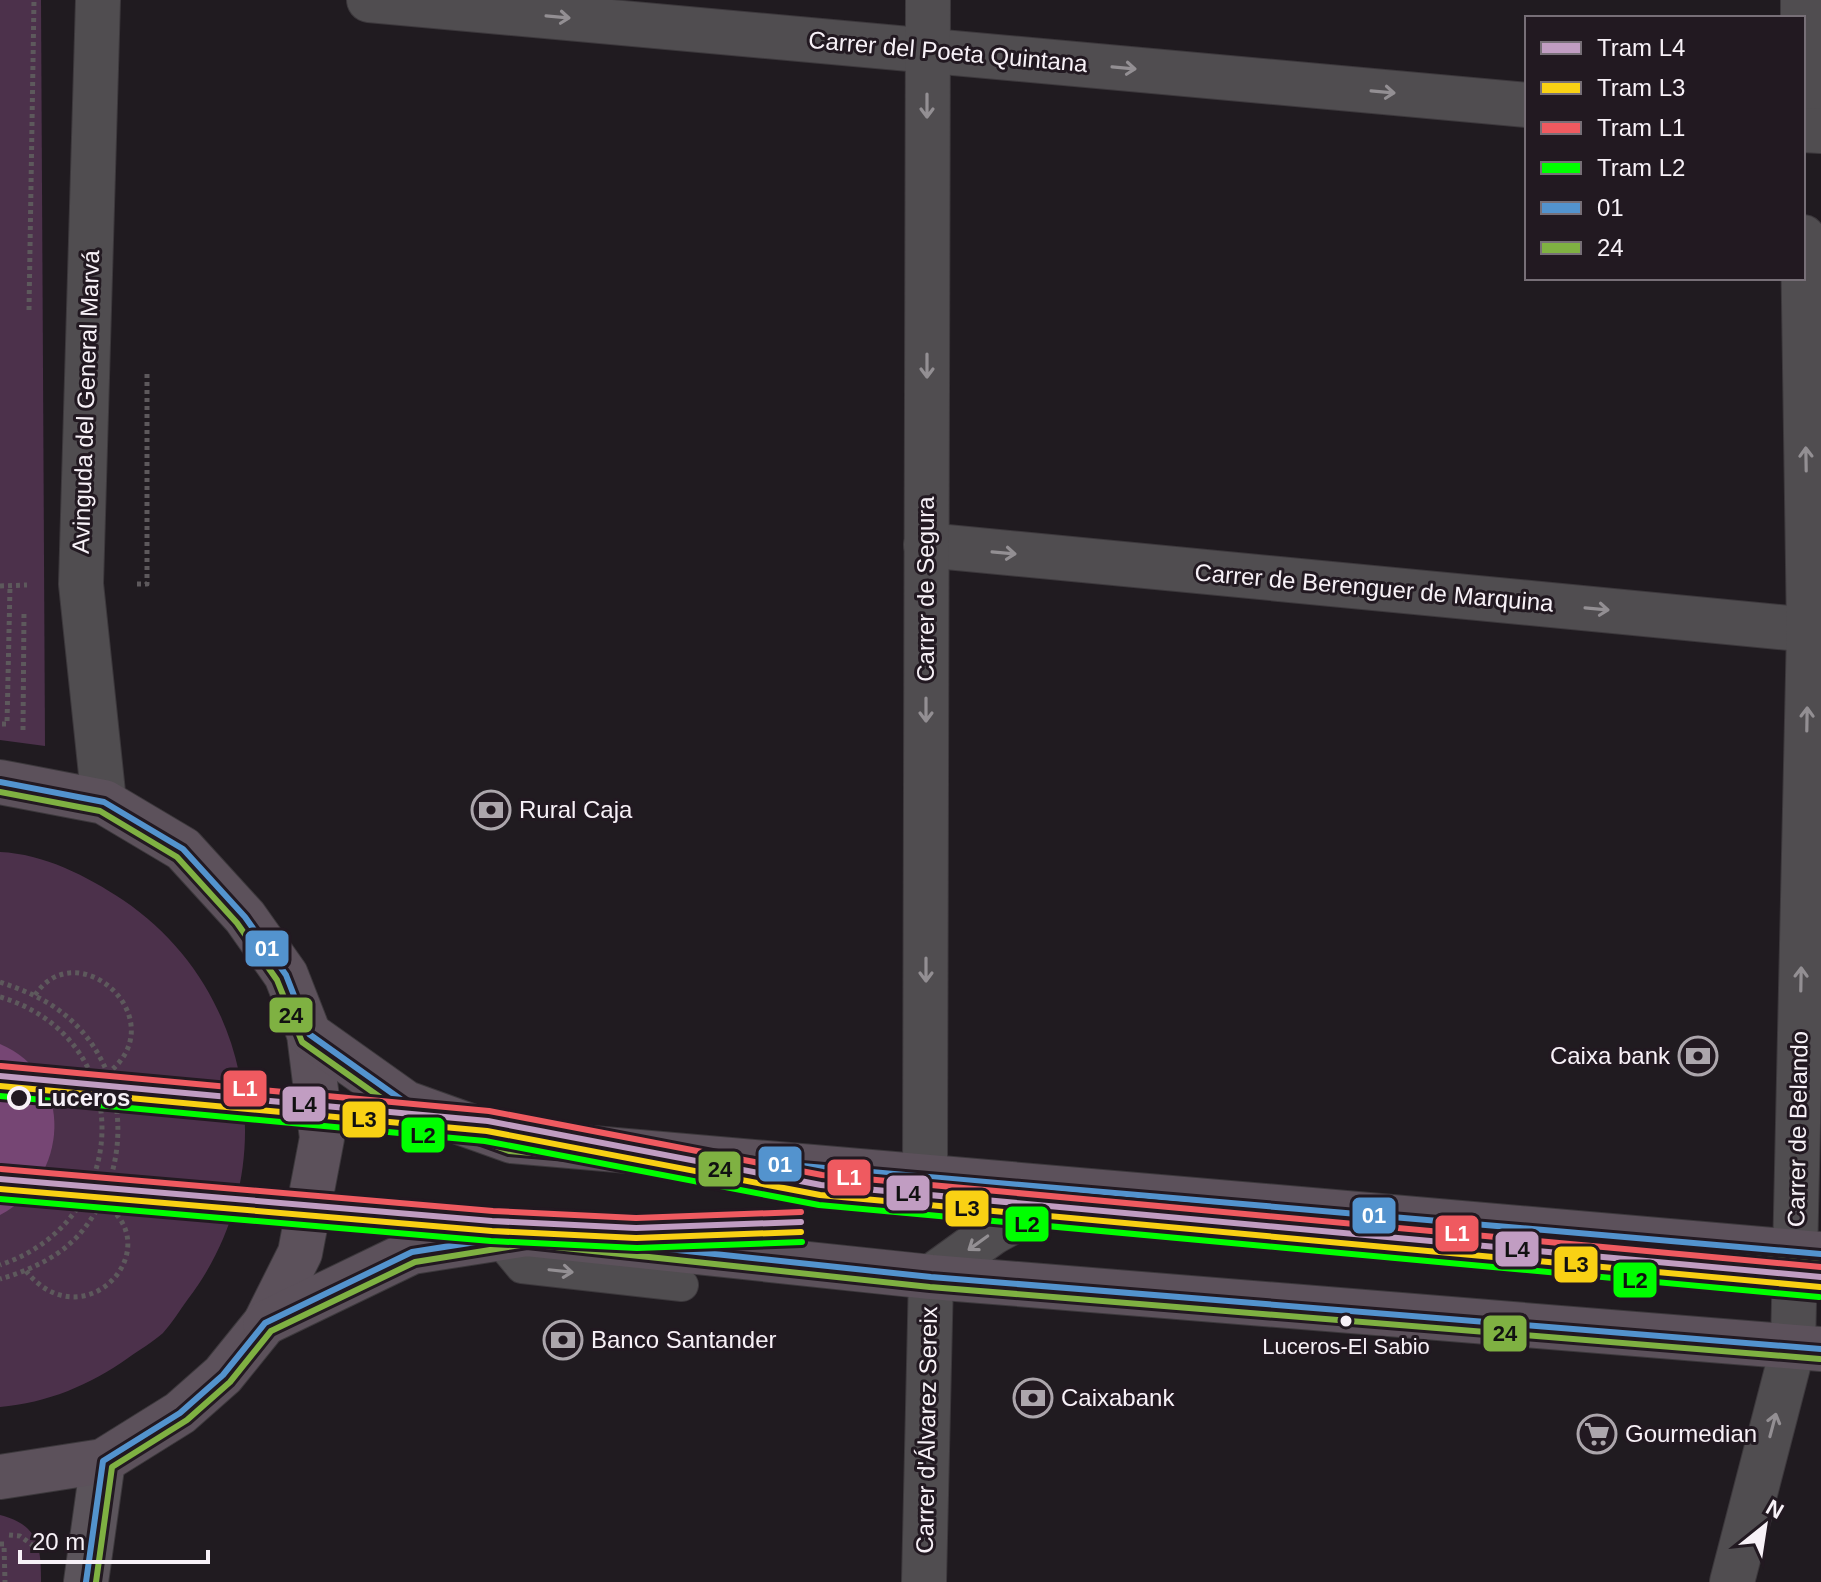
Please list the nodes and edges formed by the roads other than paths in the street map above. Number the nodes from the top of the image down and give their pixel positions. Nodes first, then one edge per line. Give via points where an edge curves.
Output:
1 (98, 0) edge
2 (369, 0) edge
3 (928, 0) edge
4 (927, 50) junction
5 (1525, 105) edge
6 (1804, 280) edge
7 (926, 545) junction
8 (1815, 630) edge
9 (0, 782) edge
10 (104, 802) junction
11 (309, 1034) junction
12 (925, 1178) junction
13 (1069, 1190) junction
14 (497, 1237) junction
15 (1808, 1254) edge
16 (931, 1277) junction
17 (682, 1285) dead end
18 (265, 1323) junction
19 (1807, 1348) edge
20 (103, 1461) junction
21 (0, 1477) edge
22 (86, 1582) edge
23 (924, 1582) edge
24 (1732, 1582) edge

1 - 10 street, Avinguda del General Marvá via 81,584
2 -> 4 street, Carrer del Poeta Quintana
3 - 4 street, Carrer de Segura
4 -> 5 street, Carrer del Poeta Quintana
4 -> 7 street, Carrer de Segura
8 -> 6 street, Carrer de Belando
7 -> 8 street, Carrer de Berenguer de Marquina
7 -> 12 street, Carrer de Segura
15 -> 8 street, Carrer de Belando
9 - 10 main road
10 - 11 main road via 183,849 245,917 286,975
11 - 12 main road via 406,1103 512,1141
11 - 18 main road via 322,1138 300,1253
12 - 13 main road
13 - 15 main road
13 -> 16 street via 992,1233
14 - 16 main road via 527,1234
14 -> 17 lane via 522,1267
14 - 18 main road via 412,1252
15 - 19 street, Carrer de Belando
16 - 19 main road
16 - 23 street, Carrer d'Álvarez Sereix
18 - 20 main road via 223,1375 191,1403
24 -> 19 street, Carrer de Belando
20 - 21 main road
20 - 22 street

